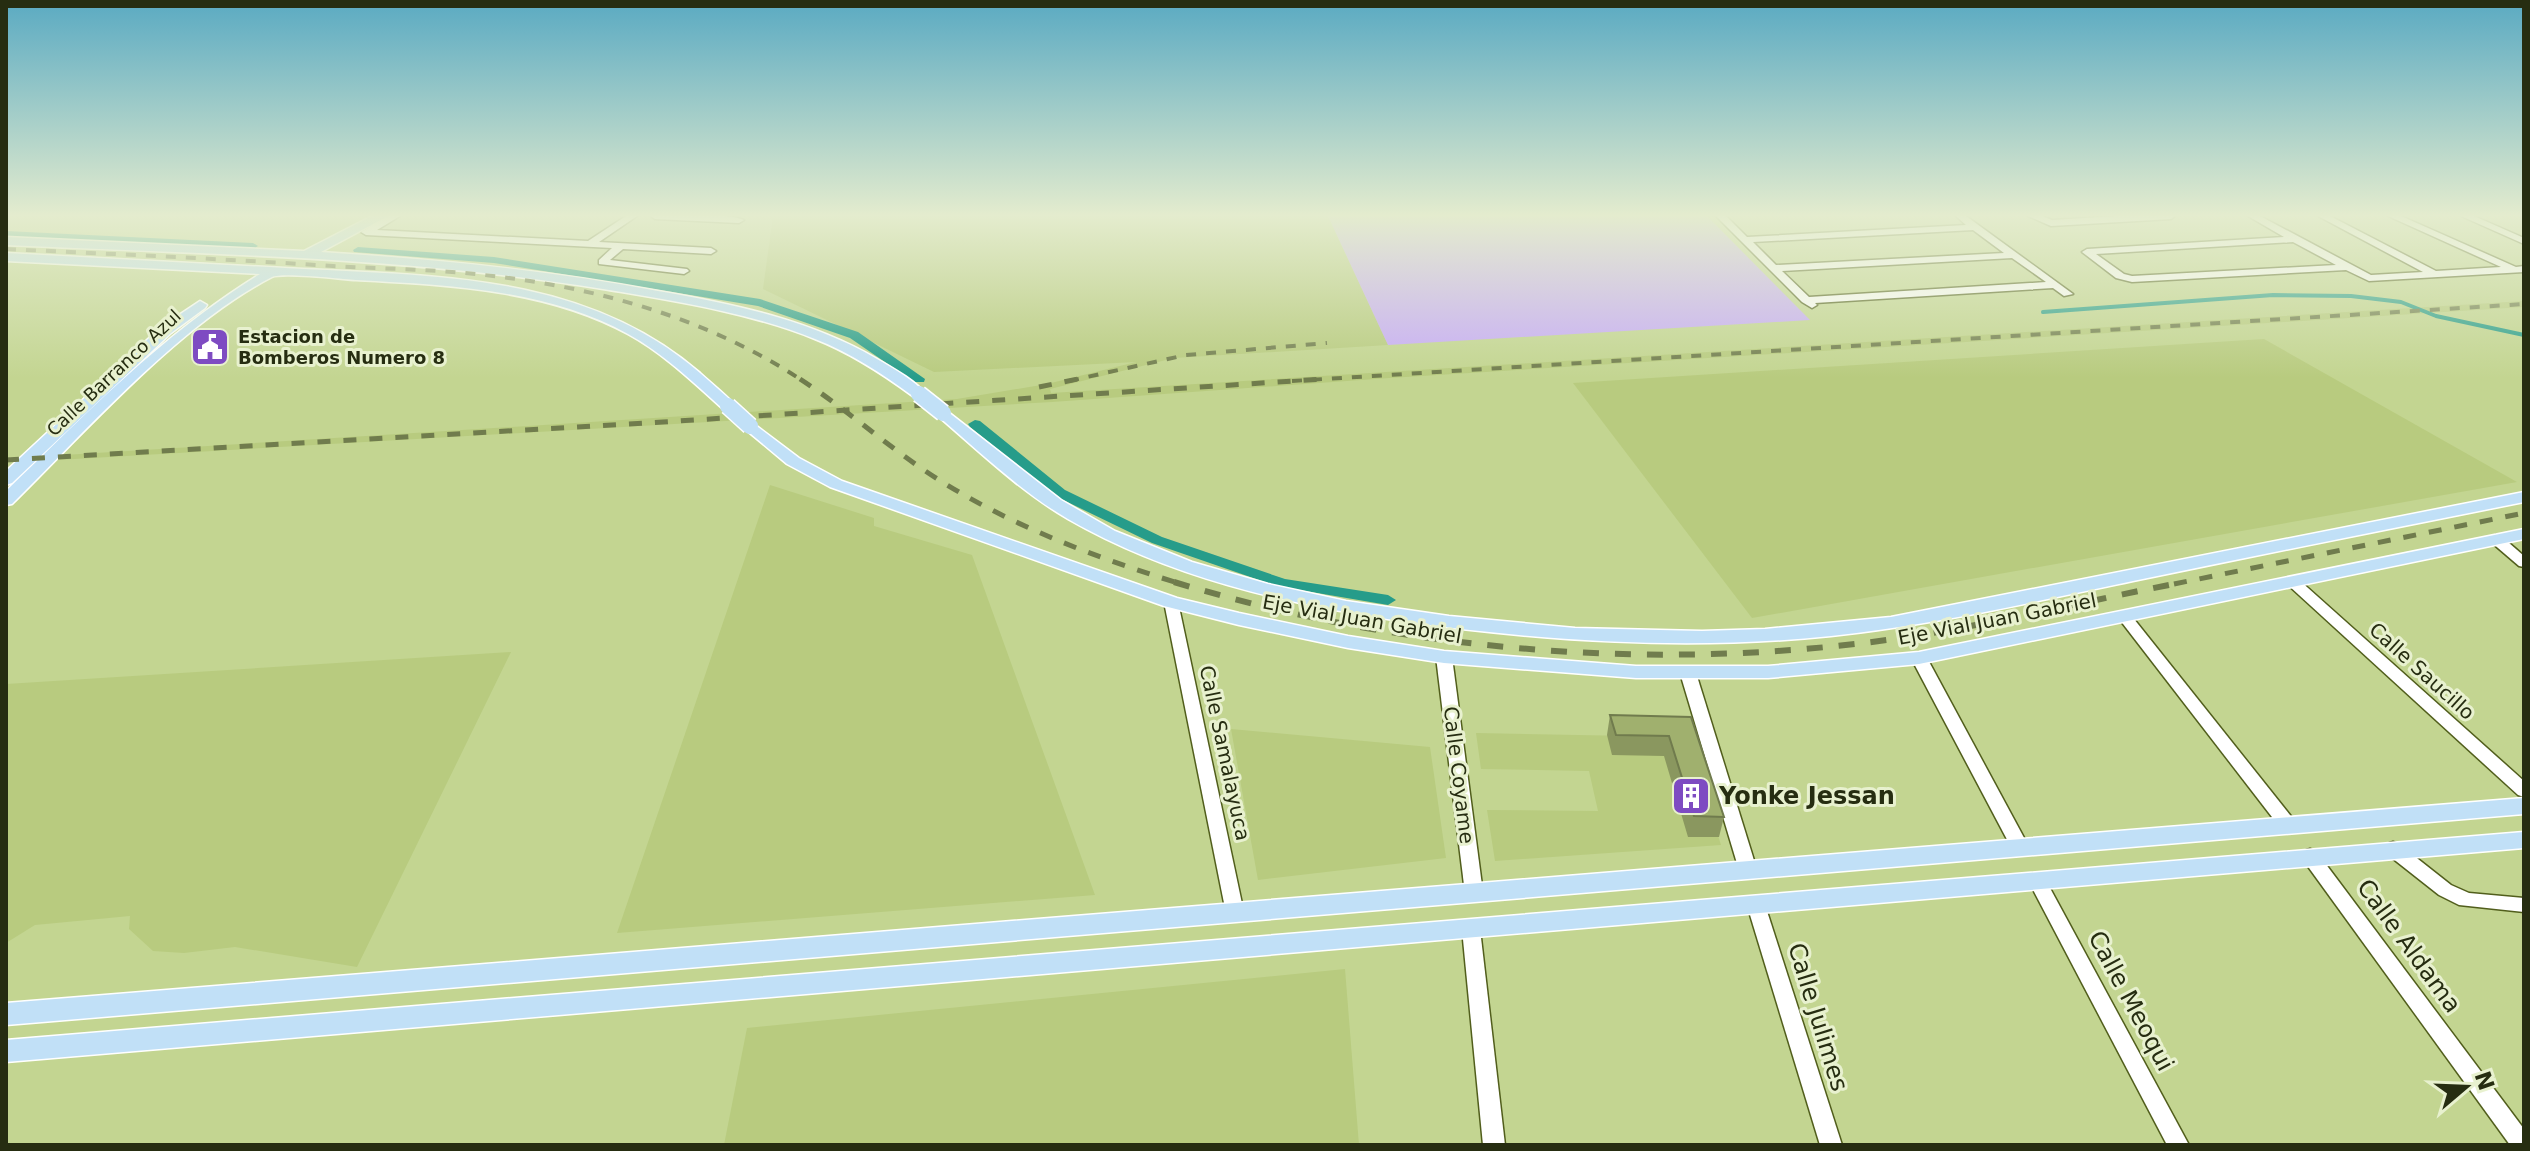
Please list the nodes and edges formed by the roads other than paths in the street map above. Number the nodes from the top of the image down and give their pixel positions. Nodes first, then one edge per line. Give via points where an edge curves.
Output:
1 (218, 270) edge
2 (250, 270) edge
3 (495, 270) edge
4 (672, 270) edge
5 (1776, 270) edge
6 (2033, 270) edge
7 (2111, 270) edge
8 (2297, 270) edge
9 (2351, 270) edge
10 (2425, 270) edge
11 (2520, 270) edge
12 (267, 271) junction
13 (684, 271) dead end
14 (330, 275) junction
15 (2437, 276) junction
16 (2054, 285) junction
17 (226, 294) junction
18 (2068, 294) dead end
19 (1806, 300) junction
20 (1815, 308) dead end
21 (6, 480) edge
22 (2524, 497) edge
23 (6, 500) edge
24 (2524, 534) edge
25 (2496, 539) junction
26 (2524, 563) edge
27 (2293, 582) junction
28 (1171, 602) junction
29 (2125, 617) junction
30 (1444, 657) junction
31 (1919, 658) junction
32 (1688, 673) junction
33 (2524, 791) edge
34 (2524, 806) edge
35 (2288, 825) junction
36 (2524, 840) edge
37 (2020, 847) junction
38 (2393, 849) junction
39 (2310, 856) junction
40 (1748, 870) junction
41 (2038, 882) junction
42 (1474, 893) junction
43 (1756, 905) junction
44 (2524, 905) edge
45 (1235, 913) junction
46 (1471, 929) junction
47 (1011, 932) junction
48 (1010, 966) junction
49 (6, 1014) edge
50 (6, 1051) edge
51 (1494, 1145) edge
52 (1831, 1145) edge
53 (2178, 1145) edge
54 (2523, 1145) edge

1 - 17 main road via 227,279
2 - 12 main road, Eje Vial Juan Gabriel
3 - 22 main road, Eje Vial Juan Gabriel, bridge via 752,313 802,328 883,366 1051,501 1121,539 1253,586 1449,622 1589,633 1739,635 1890,623
4 - 13 street
5 - 19 street
6 - 16 street
7 - 8 street via 2132,279
9 - 15 street via 2369,278
10 - 15 street
11 - 15 street
12 - 14 main road, Eje Vial Juan Gabriel
12 - 17 main road, Calle Barranco Azul
14 - 17 main road
14 - 28 main road, Eje Vial Juan Gabriel, bridge via 477,286 589,312 648,340 793,461 846,488
16 - 18 street
16 - 19 street
17 - 21 main road, Calle Barranco Azul via 166,330
17 - 23 main road, Calle Barranco Azul
19 - 20 street
24 - 25 main road, Eje Vial Juan Gabriel
25 - 26 street
25 - 27 main road, Eje Vial Juan Gabriel
27 - 29 main road, Eje Vial Juan Gabriel
27 - 33 street, Calle Saucillo
28 - 30 main road, Eje Vial Juan Gabriel via 1307,634
28 - 45 street, Calle Samalayuca
29 - 31 main road, Eje Vial Juan Gabriel
29 - 35 street
30 - 32 main road, Eje Vial Juan Gabriel
30 - 42 street, Calle Coyame
31 - 32 main road, Eje Vial Juan Gabriel via 1805,670
31 - 37 street
32 - 40 street
34 - 35 main road
35 - 37 main road
36 - 38 main road
37 - 40 main road
38 - 39 main road
38 - 44 street via 2466,900
39 - 41 main road
39 - 54 street, Calle Aldama
40 - 42 main road
41 - 43 main road
41 - 53 street, Calle Meoqui
42 - 45 main road
43 - 46 main road
43 - 52 street, Calle Julimes
45 - 47 main road
46 - 48 main road
46 - 51 street
47 - 48 main road
47 - 49 main road
48 - 50 main road

